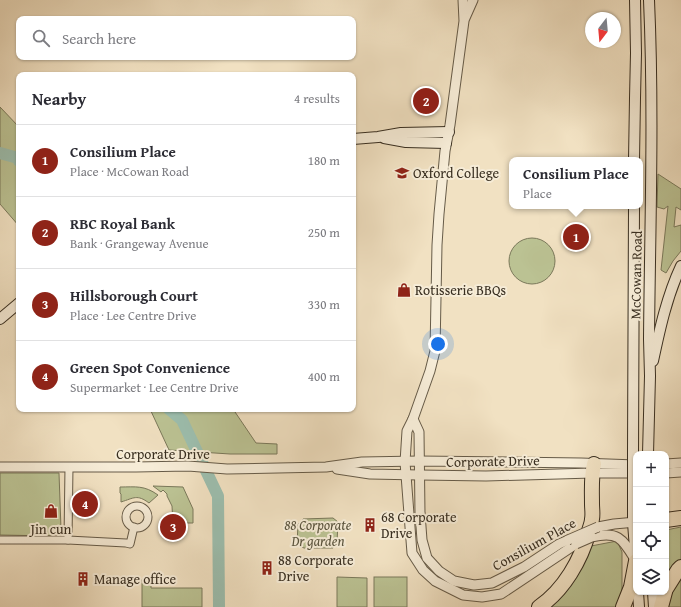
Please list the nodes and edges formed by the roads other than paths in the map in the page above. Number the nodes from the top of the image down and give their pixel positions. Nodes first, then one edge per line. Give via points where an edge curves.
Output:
1 (463, 0) edge
2 (473, 0) edge
3 (635, 0) edge
4 (650, 0) edge
5 (464, 21) junction
6 (449, 132) junction
7 (378, 138) junction
8 (356, 139) edge
9 (446, 143) junction
10 (634, 157) edge
11 (634, 209) edge
12 (681, 266) edge
13 (16, 305) edge
14 (0, 319) edge
15 (650, 376) junction
16 (413, 419) junction
17 (648, 451) edge
18 (419, 461) junction
19 (405, 462) junction
20 (506, 462) junction
21 (681, 462) edge
22 (669, 464) edge
23 (633, 465) edge
24 (0, 467) edge
25 (69, 467) junction
26 (326, 467) junction
27 (593, 468) junction
28 (681, 472) edge
29 (633, 473) edge
30 (669, 473) edge
31 (407, 475) junction
32 (420, 475) junction
33 (506, 475) junction
34 (633, 487) edge
35 (681, 518) edge
36 (669, 520) edge
37 (633, 523) edge
38 (134, 527) dead end
39 (0, 540) edge
40 (68, 540) junction
41 (572, 542) junction
42 (635, 559) edge
43 (681, 567) edge
44 (633, 577) edge
45 (669, 584) edge
46 (638, 595) edge
47 (653, 595) edge
48 (664, 595) edge
49 (539, 607) edge
50 (623, 607) edge
51 (639, 607) edge
52 (654, 607) edge
53 (661, 607) edge

1 - 5 street
2 - 5 street
3 - 10 main road
4 - 15 main road, McCowan Road
5 - 6 street, Consilium Place
6 - 7 main road via 401,133
6 - 9 street, Consilium Place
7 - 8 main road
7 - 9 main road
9 - 16 street, Consilium Place via 437,245 436,351
11 - 34 main road, McCowan Road, bridge
12 - 15 main road via 668,300
13 - 14 main road
15 - 17 main road, McCowan Road
16 - 18 street, Consilium Place via 419,432
16 - 19 street, Consilium Place via 406,431
18 - 19 street, Corporate Drive
18 - 20 street, Corporate Drive
18 - 32 street, Consilium Place
19 - 26 street, Corporate Drive via 362,462
19 - 31 street, Consilium Place
20 - 27 street, Corporate Drive
20 - 33 street
21 - 22 street
23 - 27 street, Corporate Drive
24 - 25 street, Corporate Drive
25 - 26 street, Corporate Drive
25 - 40 street
26 - 31 street, Corporate Drive via 370,474
27 - 29 street, Corporate Drive
27 - 33 street, Corporate Drive
27 - 49 highway via 592,520 585,545 560,588
28 - 30 street
31 - 32 street, Corporate Drive
31 - 41 street, Consilium Place via 412,553 423,570 435,581 463,596 501,594
32 - 33 street, Corporate Drive
32 - 41 street, Consilium Place via 422,540 427,558 439,571 454,581 474,585 492,583 524,567 559,544
35 - 36 highway
37 - 41 street, Consilium Place, bridge via 598,527
38 - 40 street via 130,544
39 - 40 street
41 - 42 street, Consilium Place, bridge via 603,534 613,535 622,540
43 - 45 highway
44 - 50 highway
46 - 51 main road
47 - 52 main road
48 - 53 highway

